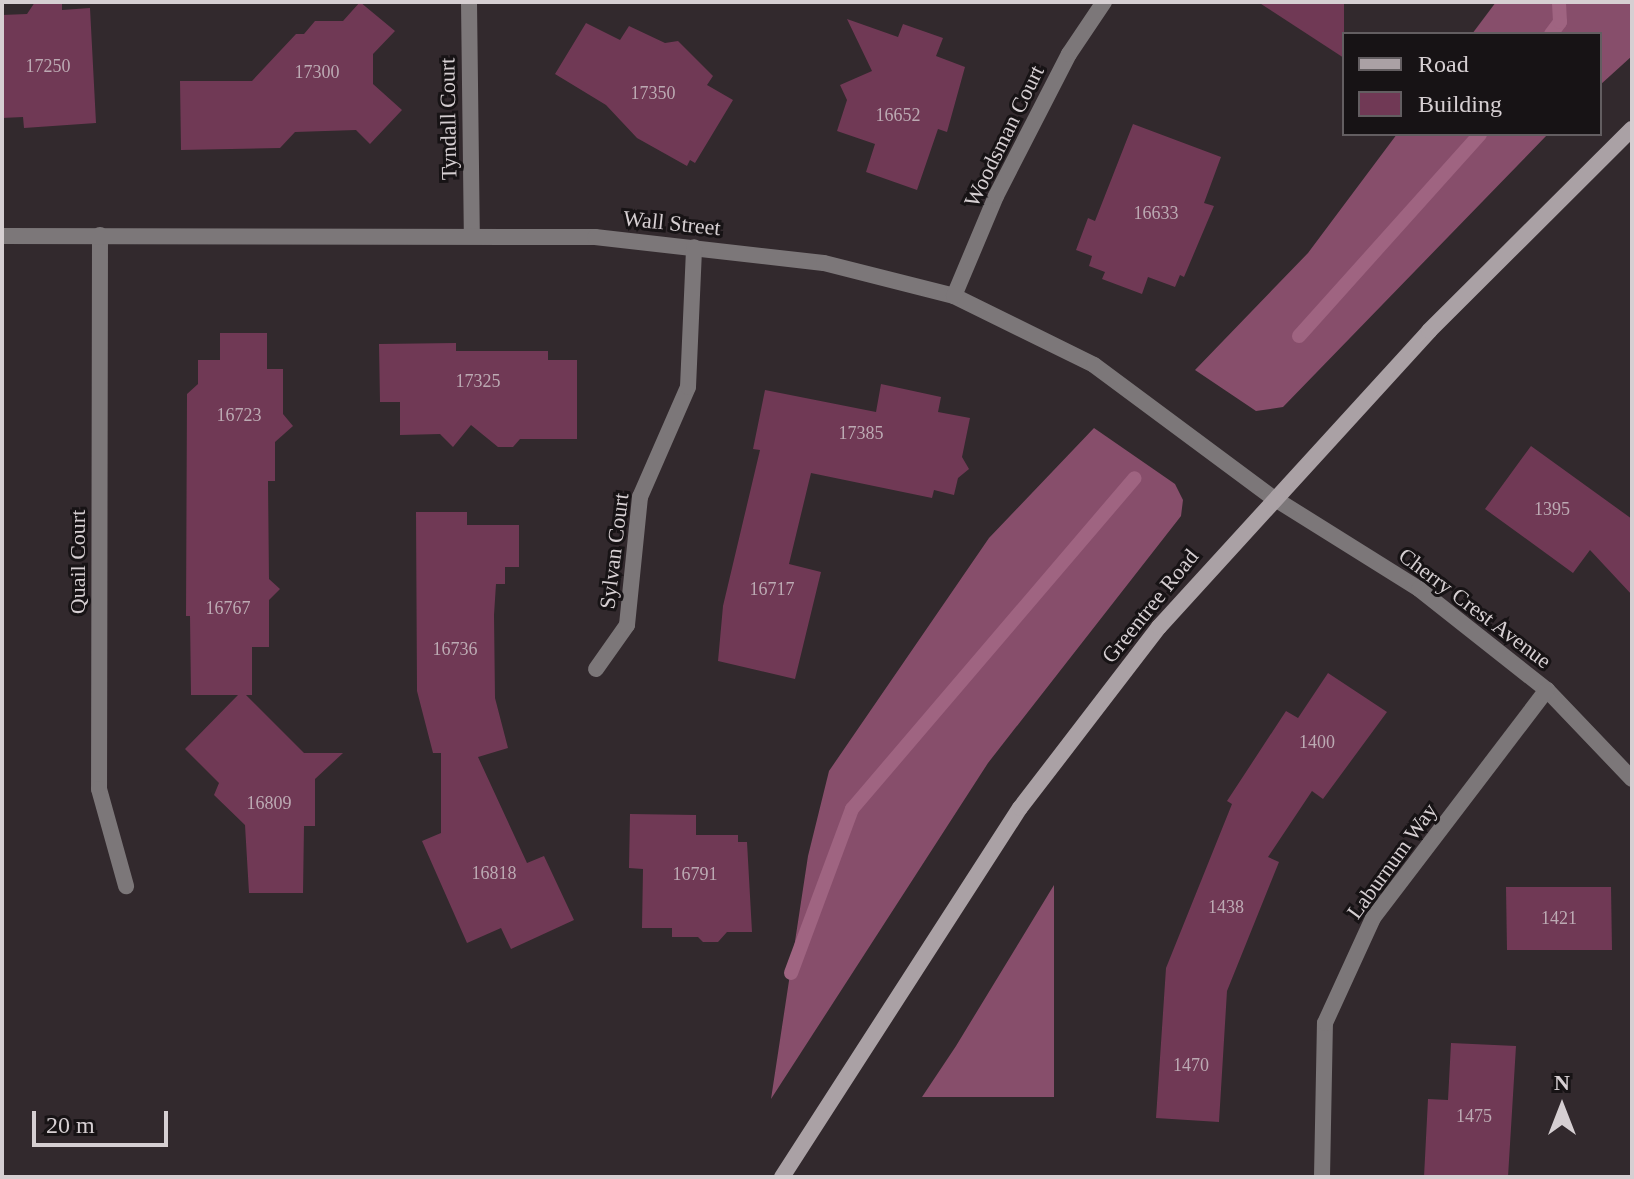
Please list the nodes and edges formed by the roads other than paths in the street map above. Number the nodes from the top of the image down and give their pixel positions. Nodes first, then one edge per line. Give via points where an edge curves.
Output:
1 (469, 2) edge
2 (1104, 2) edge
3 (1632, 129) edge
4 (100, 235) junction
5 (472, 235) junction
6 (2, 236) edge
7 (694, 247) junction
8 (954, 296) junction
9 (1272, 497) junction
10 (596, 669) dead end
11 (1547, 690) junction
12 (1632, 779) edge
13 (126, 886) dead end
14 (782, 1177) edge
15 (1322, 1177) edge

1 - 5 street, Tyndall Court
2 - 8 street, Woodsman Court via 1069,54 996,196
3 - 9 street, Greentree Road
4 - 5 street, Wall Street
4 - 6 street, Wall Street
4 - 13 street, Quail Court via 99,789
5 - 7 street, Wall Street via 595,237
7 - 8 street, Wall Street via 824,263
7 - 10 street, Sylvan Court via 688,387 671,436 652,462 640,497 627,625
8 - 9 street, Wall Street via 1094,365
9 - 11 street, Cherry Crest Avenue via 1419,589
9 - 14 street, Greentree Road via 1159,627 1020,808
11 - 12 street, Cherry Crest Avenue
11 - 15 street, Laburnum Way via 1367,931 1325,1023

